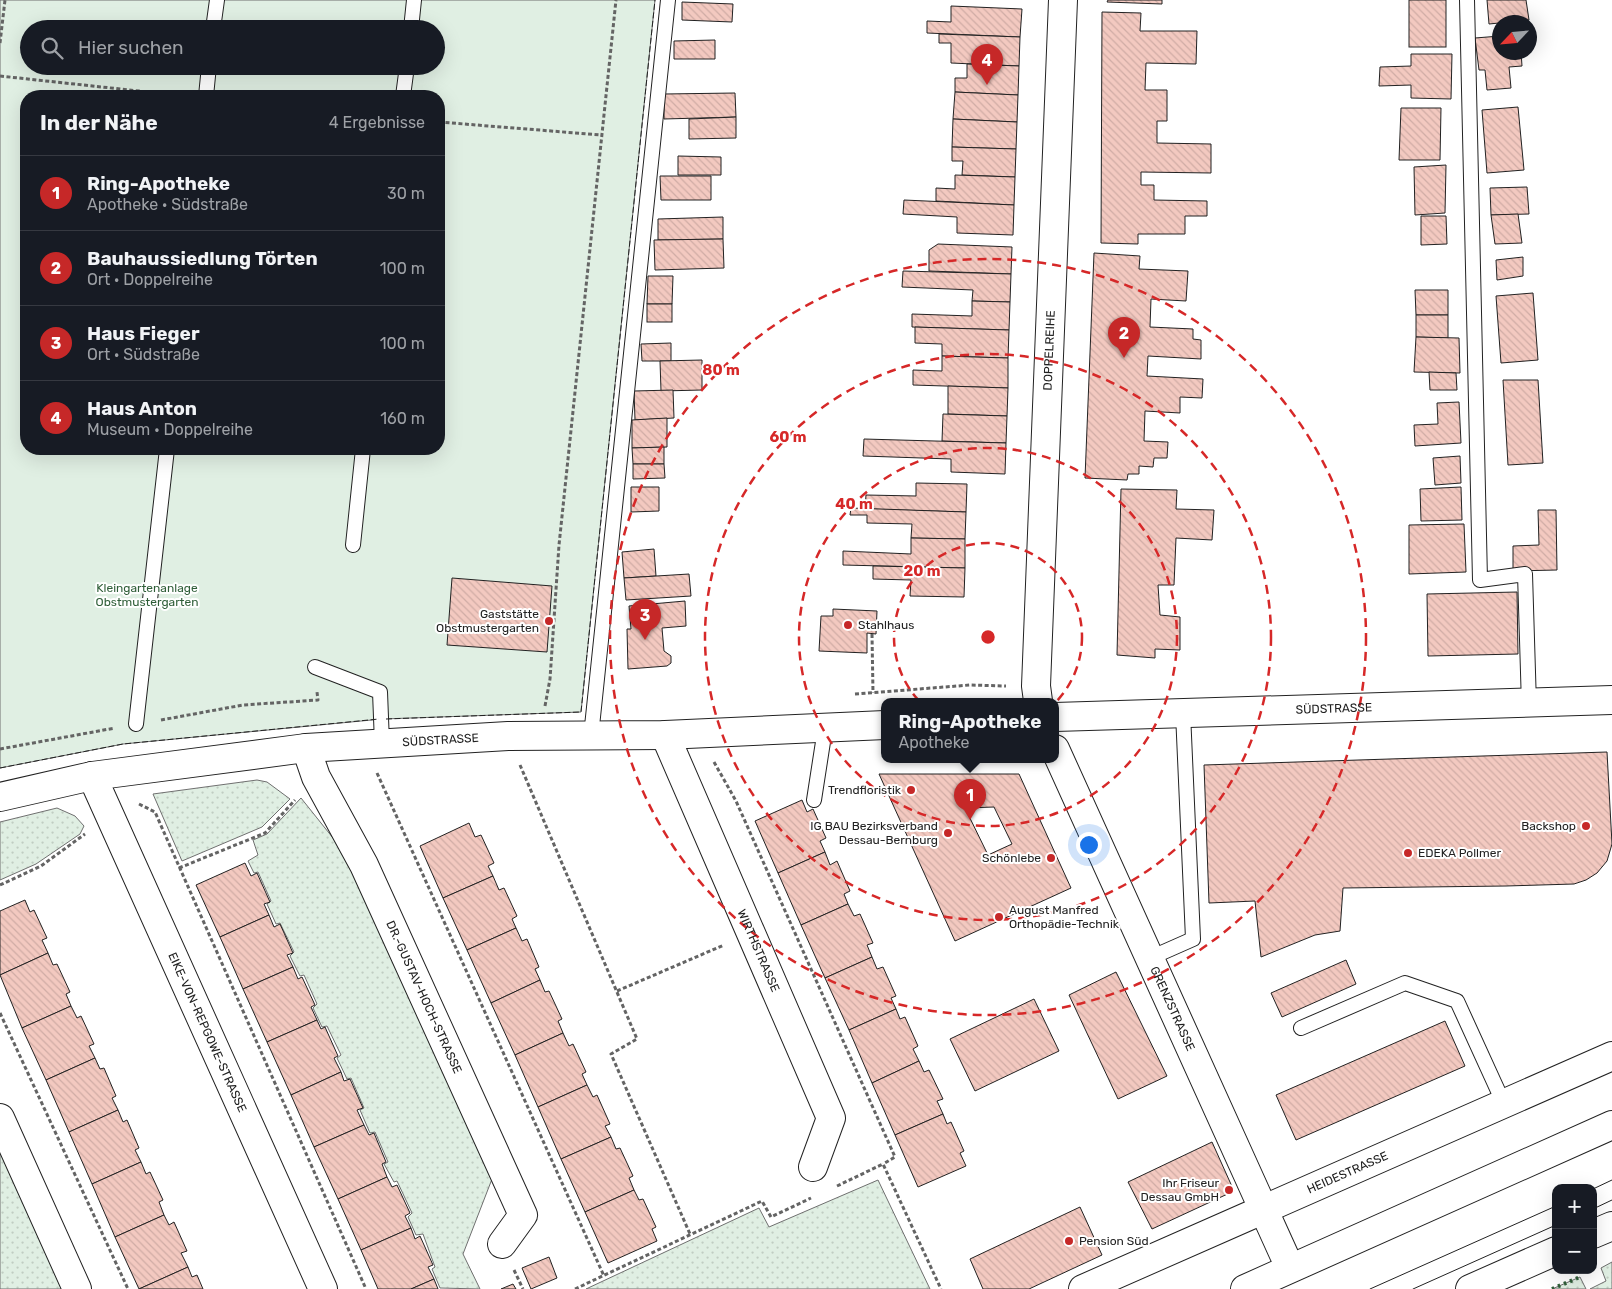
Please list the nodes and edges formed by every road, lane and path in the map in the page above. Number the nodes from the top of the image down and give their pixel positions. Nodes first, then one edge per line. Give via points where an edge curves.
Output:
1 (5, 0) edge
2 (217, 0) edge
3 (414, 0) edge
4 (616, 0) edge
5 (668, 0) edge
6 (1063, 0) edge
7 (1467, 0) edge
8 (215, 20) edge
9 (412, 20) edge
10 (0, 43) edge
11 (208, 75) edge
12 (406, 75) edge
13 (0, 76) edge
14 (133, 90) edge
15 (207, 90) edge
16 (404, 90) edge
17 (445, 123) edge
18 (600, 136) junction
19 (166, 455) edge
20 (363, 455) edge
21 (352, 545) dead end
22 (549, 621) dead end
23 (554, 622) junction
24 (872, 634) dead end
25 (315, 667) joint
26 (873, 692) junction
27 (1037, 694) edge
28 (1612, 700) edge
29 (1529, 704) junction
30 (1183, 713) junction
31 (1059, 717) edge
32 (136, 724) junction
33 (879, 726) edge
34 (825, 729) junction
35 (711, 733) junction
36 (665, 734) junction
37 (508, 736) junction
38 (540, 736) junction
39 (591, 736) junction
40 (373, 744) junction
41 (306, 748) junction
42 (0, 749) edge
43 (1059, 758) edge
44 (92, 776) junction
45 (316, 776) junction
46 (0, 797) edge
47 (814, 800) dead end
48 (100, 821) junction
49 (179, 868) junction
50 (0, 886) edge
51 (752, 933) junction
52 (1150, 958) junction
53 (617, 991) junction
54 (0, 1013) edge
55 (1301, 1028) dead end
56 (1612, 1056) edge
57 (1504, 1104) junction
58 (0, 1118) edge
59 (1612, 1125) edge
60 (883, 1164) junction
61 (813, 1167) dead end
62 (831, 1188) dead end
63 (814, 1196) dead end
64 (1263, 1209) junction
65 (1612, 1226) edge
66 (1597, 1232) edge
67 (690, 1234) junction
68 (502, 1244) dead end
69 (1552, 1253) edge
70 (1290, 1268) junction
71 (604, 1276) junction
72 (77, 1289) edge
73 (128, 1289) edge
74 (323, 1289) edge
75 (366, 1289) edge
76 (575, 1289) edge
77 (941, 1289) edge
78 (1083, 1289) edge
79 (1245, 1289) edge
80 (1470, 1289) edge

1 - 10 path
2 - 8 lane
3 - 9 lane
4 - 18 path
5 - 39 lane
6 - 27 street, DOPPELREIHE
7 - 29 lane via 1480,580 1525,574
11 - 15 lane
12 - 16 lane
13 - 14 path
17 - 18 path
18 - 23 path
19 - 32 lane
20 - 21 lane
22 - 23 path
23 - 38 path via 550,679
24 - 26 path
25 - 32 path via 318,700 243,705
25 - 40 lane via 380,692
26 - 27 path via 970,685
26 - 33 path
28 - 29 street, SÜDSTRASSE
29 - 30 street, SÜDSTRASSE
30 - 31 street, SÜDSTRASSE
30 - 52 lane via 1193,939
32 - 42 path
33 - 34 street, SÜDSTRASSE
34 - 35 street, SÜDSTRASSE
34 - 47 lane
35 - 36 street, SÜDSTRASSE
35 - 60 path via 714,761 736,801 895,1157
36 - 39 street, SÜDSTRASSE
36 - 51 street, WIRTHSTRASSE
37 - 38 street, SÜDSTRASSE
37 - 40 street, SÜDSTRASSE
37 - 53 path
38 - 39 street, SÜDSTRASSE
40 - 41 street, SÜDSTRASSE
40 - 71 path
41 - 44 street, SÜDSTRASSE
41 - 45 street, DR.-GUSTAV-HOCH-STRASSE
43 - 52 street, GRENZSTRASSE
44 - 46 street, SÜDSTRASSE
44 - 48 street, EIKE-VON-REPGOWE-STRASSE
45 - 49 path via 265,833
45 - 68 street, DR.-GUSTAV-HOCH-STRASSE via 364,866 523,1215
48 - 49 path via 136,802 155,812
48 - 50 path via 41,866
48 - 74 street, EIKE-VON-REPGOWE-STRASSE
49 - 75 path
51 - 53 path
51 - 61 street, WIRTHSTRASSE via 831,1118
52 - 64 street, GRENZSTRASSE
53 - 67 path via 637,1039 611,1054
54 - 73 path
55 - 57 lane via 1405,982 1457,1001
56 - 57 street, HEIDESTRASSE
57 - 64 street, HEIDESTRASSE
58 - 72 street
59 - 70 street
60 - 62 path
60 - 77 path
63 - 67 path via 771,1217 762,1200
64 - 70 street, GRENZSTRASSE
64 - 78 street, HEIDESTRASSE
65 - 66 street
67 - 71 path
69 - 80 street
70 - 79 street
71 - 76 path

